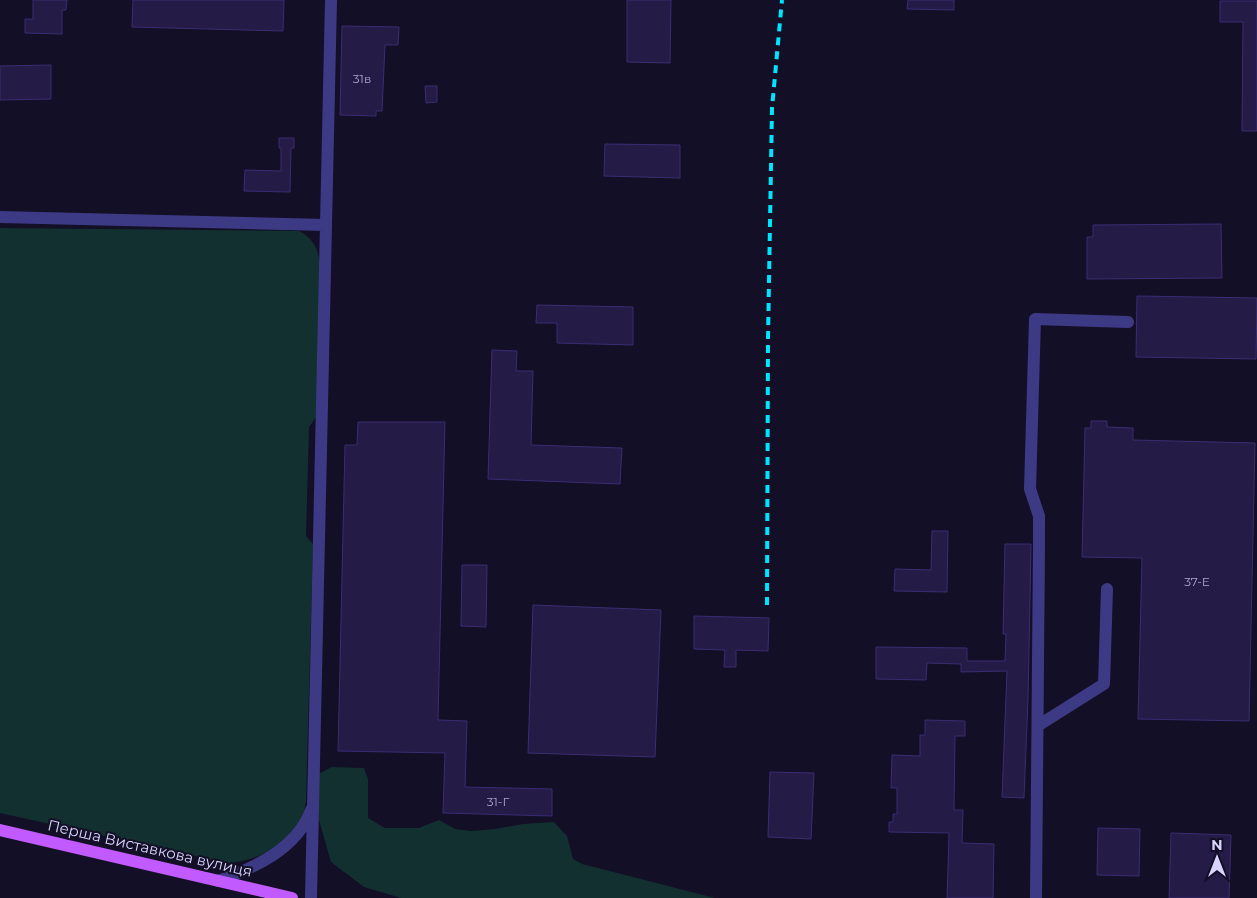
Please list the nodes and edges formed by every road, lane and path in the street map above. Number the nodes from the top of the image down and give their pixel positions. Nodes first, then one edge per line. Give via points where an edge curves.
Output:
1 (330, 0) edge
2 (0, 217) edge
3 (326, 225) junction
4 (1128, 322) dead end
5 (1107, 589) dead end
6 (1038, 725) junction
7 (313, 806) junction
8 (0, 830) edge
9 (218, 881) junction
10 (292, 898) edge
11 (311, 898) edge
12 (1036, 898) edge

1 - 3 street
2 - 3 street
3 - 7 street
4 - 6 street via 1035,319 1030,489 1038,516
5 - 6 street via 1104,684
6 - 12 street
7 - 9 street via 301,829 280,850 252,867
7 - 11 street
8 - 9 main road, Перша Виставкова вулиця
9 - 10 main road, Перша Виставкова вулиця

